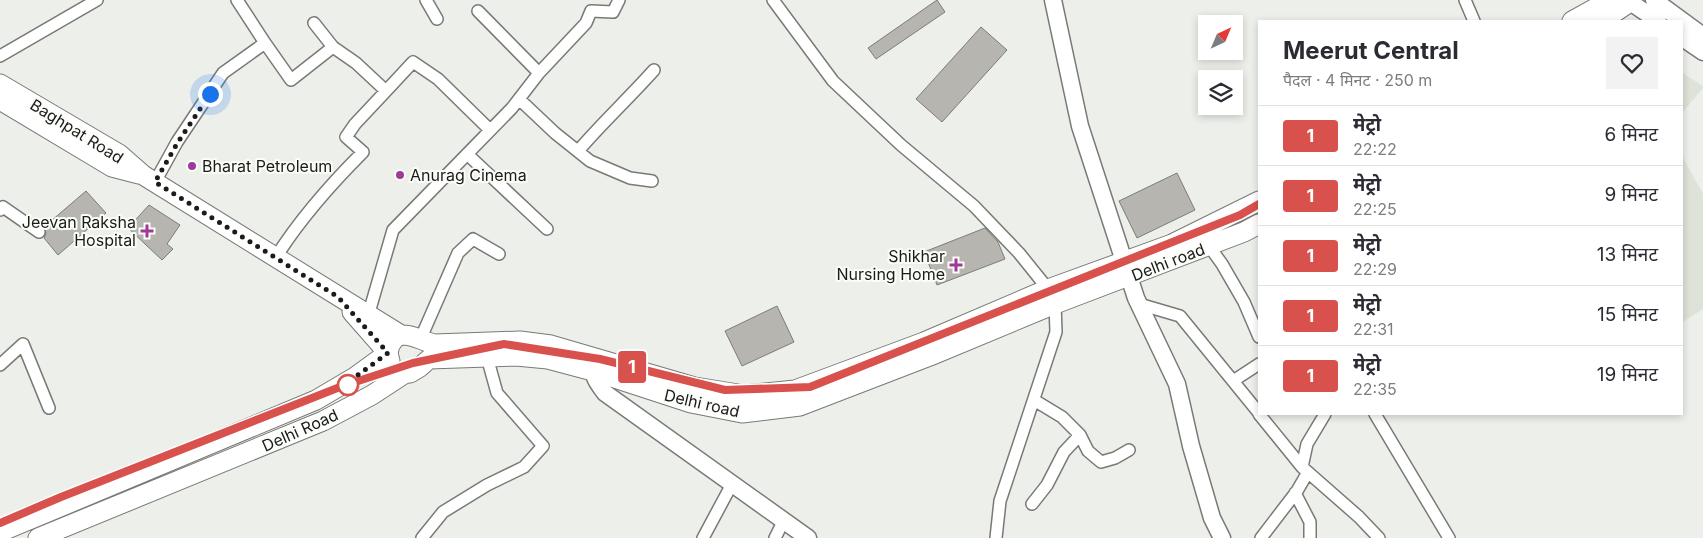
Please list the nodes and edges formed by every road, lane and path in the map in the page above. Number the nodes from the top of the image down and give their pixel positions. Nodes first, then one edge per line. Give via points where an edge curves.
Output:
1 (97, 0) edge
2 (237, 0) edge
3 (426, 0) edge
4 (618, 0) edge
5 (773, 0) edge
6 (1053, 0) edge
7 (1465, 0) edge
8 (1610, 0) edge
9 (1654, 0) edge
10 (1631, 1) edge
11 (478, 11) dead end
12 (437, 19) dead end
13 (1474, 20) edge
14 (1574, 20) edge
15 (1603, 20) edge
16 (1657, 20) edge
17 (1681, 20) edge
18 (1683, 21) edge
19 (314, 23) dead end
20 (1703, 36) edge
21 (1683, 38) edge
22 (265, 43) junction
23 (333, 47) junction
24 (1703, 52) edge
25 (0, 56) edge
26 (654, 70) dead end
27 (539, 73) junction
28 (0, 84) edge
29 (386, 91) junction
30 (519, 99) junction
31 (0, 100) edge
32 (490, 130) junction
33 (74, 136) junction
34 (578, 152) junction
35 (467, 154) junction
36 (149, 179) junction
37 (652, 181) dead end
38 (1258, 202) edge
39 (0, 210) edge
40 (1258, 225) edge
41 (547, 229) dead end
42 (39, 232) dead end
43 (1209, 246) junction
44 (499, 254) dead end
45 (276, 257) junction
46 (1126, 269) junction
47 (1051, 296) junction
48 (338, 297) junction
49 (1139, 304) junction
50 (368, 316) junction
51 (1258, 335) edge
52 (401, 336) junction
53 (428, 342) junction
54 (388, 353) junction
55 (487, 357) junction
56 (0, 365) edge
57 (595, 365) junction
58 (1258, 365) edge
59 (404, 374) junction
60 (624, 374) junction
61 (1232, 381) junction
62 (1034, 400) junction
63 (624, 407) junction
64 (49, 408) dead end
65 (1258, 413) edge
66 (1260, 415) edge
67 (1324, 415) edge
68 (1376, 415) edge
69 (1080, 435) junction
70 (1129, 450) dead end
71 (1305, 470) junction
72 (732, 484) junction
73 (1295, 493) junction
74 (1032, 504) dead end
75 (784, 520) junction
76 (0, 532) edge
77 (38, 538) edge
78 (422, 538) edge
79 (706, 538) edge
80 (775, 538) edge
81 (808, 538) edge
82 (996, 538) edge
83 (1222, 538) edge
84 (1261, 538) edge
85 (1310, 538) edge
86 (1379, 538) edge
87 (1449, 538) edge

1 - 25 street
2 - 22 street
3 - 12 street
4 - 27 street via 613,12 591,11 586,23
5 - 47 street via 833,81 901,145 974,206 1019,253
6 - 46 street via 1080,126
7 - 13 street
8 - 14 main road
9 - 17 street
10 - 15 main road
10 - 16 street
11 - 27 street
18 - 20 street
19 - 23 street
21 - 24 street
22 - 23 street via 291,80
22 - 36 street via 222,73 178,142
23 - 29 street
26 - 34 street
27 - 30 street
28 - 33 main road, Baghpat Road
29 - 32 street via 413,62 438,79
29 - 45 street via 346,137 363,152 328,189
30 - 32 street
30 - 34 street
31 - 33 main road
32 - 35 street
33 - 36 main road, Baghpat Road via 119,154
34 - 37 street via 590,161 630,178
35 - 41 street
35 - 50 street via 393,230
36 - 45 main road, Baghpat Road
38 - 46 main road, Delhi Road
39 - 42 street via 3,207
40 - 43 main road, Delhi road
43 - 46 main road, Delhi road
43 - 51 street via 1244,302
44 - 53 street via 473,239 458,253
45 - 48 main road, Baghpat Road
46 - 47 main road, Delhi Road
46 - 49 street
47 - 60 main road, Delhi Road via 795,390 744,395
47 - 62 street via 1056,332
48 - 50 main road, Baghpat Road
48 - 54 main road
49 - 61 street via 1180,316
49 - 83 street via 1177,384 1212,518
50 - 52 main road, Baghpat Road
52 - 53 main road, Baghpat Road via 411,335
52 - 54 main road, Delhi Road via 395,338
53 - 57 main road, Delhi Road via 520,341 551,345
54 - 59 main road via 395,368
54 - 76 main road, Delhi Road via 316,400
55 - 57 main road, Delhi Road via 516,356
55 - 59 main road, Delhi Road via 429,359
55 - 78 street via 497,393 543,446 524,467 443,512
56 - 64 street via 23,344
57 - 60 main road, Delhi Road
57 - 63 street via 597,382 605,393
58 - 61 street
59 - 77 main road, Delhi Road via 323,421
60 - 63 street
61 - 65 street
62 - 69 street via 1062,417
62 - 82 street via 1000,501
63 - 72 street
66 - 71 street
67 - 71 street via 1307,444
68 - 87 street
69 - 70 street via 1088,451 1101,462
69 - 74 street via 1064,452 1047,485
71 - 73 street
71 - 86 street
72 - 75 street
72 - 79 street
73 - 84 street
73 - 85 street via 1310,522
75 - 80 street
75 - 81 street

